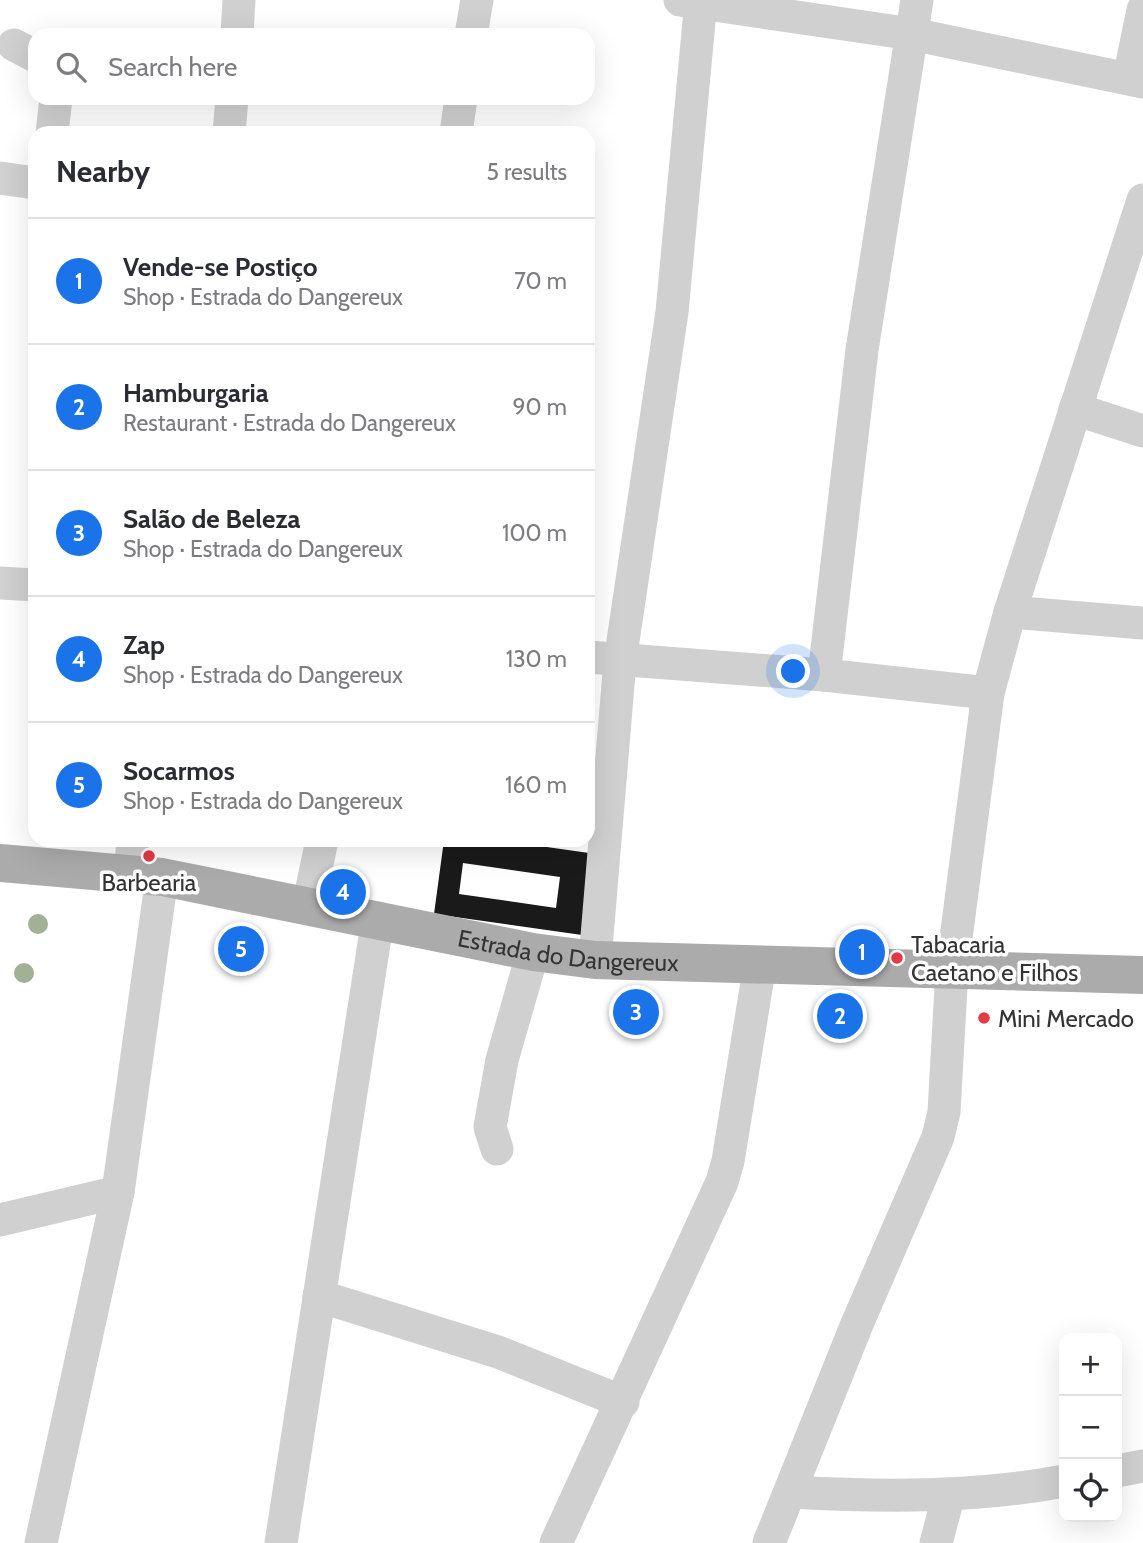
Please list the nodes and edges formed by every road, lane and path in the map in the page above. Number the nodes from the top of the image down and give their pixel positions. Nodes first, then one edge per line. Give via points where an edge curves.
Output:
1 (239, 0) edge
2 (477, 0) edge
3 (917, 0) edge
4 (693, 1) edge
5 (1143, 10) edge
6 (237, 28) edge
7 (472, 28) edge
8 (912, 34) junction
9 (1136, 80) edge
10 (55, 105) edge
11 (231, 105) edge
12 (460, 105) edge
13 (53, 126) edge
14 (230, 126) edge
15 (457, 126) edge
16 (0, 178) edge
17 (28, 182) edge
18 (1143, 200) edge
19 (1075, 409) junction
20 (1143, 431) edge
21 (0, 583) edge
22 (28, 585) edge
23 (1010, 612) junction
24 (1143, 623) edge
25 (604, 659) edge
26 (824, 676) junction
27 (988, 693) junction
28 (321, 847) edge
29 (0, 863) edge
30 (142, 864) edge
31 (308, 907) junction
32 (378, 918) junction
33 (533, 952) junction
34 (595, 961) junction
35 (760, 964) junction
36 (952, 969) junction
37 (1143, 975) edge
38 (497, 1149) dead end
39 (118, 1192) junction
40 (0, 1220) edge
41 (319, 1296) junction
42 (623, 1402) junction
43 (1143, 1466) edge
44 (1122, 1470) edge
45 (1059, 1482) edge
46 (791, 1492) junction
47 (948, 1494) junction
48 (41, 1543) edge
49 (281, 1543) edge
50 (556, 1543) edge
51 (769, 1543) edge
52 (936, 1543) edge

1 - 6 street
2 - 7 street
3 - 8 street
4 - 8 street
4 - 25 street via 672,312
5 - 9 street
8 - 9 street
8 - 26 street via 862,350
10 - 13 street
11 - 14 street
12 - 15 street
16 - 17 street
18 - 19 street
19 - 20 street
19 - 23 street
21 - 22 street
23 - 24 street
23 - 27 street
25 - 26 street
25 - 34 street
26 - 27 street
27 - 36 street
28 - 31 street
29 - 30 main road, Estrada do Dangereux
30 - 31 main road, Estrada do Dangereux
30 - 39 street
31 - 32 main road, Estrada do Dangereux
32 - 33 main road, Estrada do Dangereux
32 - 41 street
33 - 34 main road, Estrada do Dangereux
33 - 38 street via 502,1060 491,1127
34 - 35 main road, Estrada do Dangereux
35 - 36 main road, Estrada do Dangereux
35 - 42 street via 728,1161
36 - 37 main road, Estrada do Dangereux
36 - 46 street via 944,1112 938,1138
39 - 40 street
39 - 48 street
41 - 42 street via 498,1352
41 - 49 street
42 - 50 street
43 - 44 street
45 - 47 street
46 - 47 street
46 - 51 street
47 - 52 street

